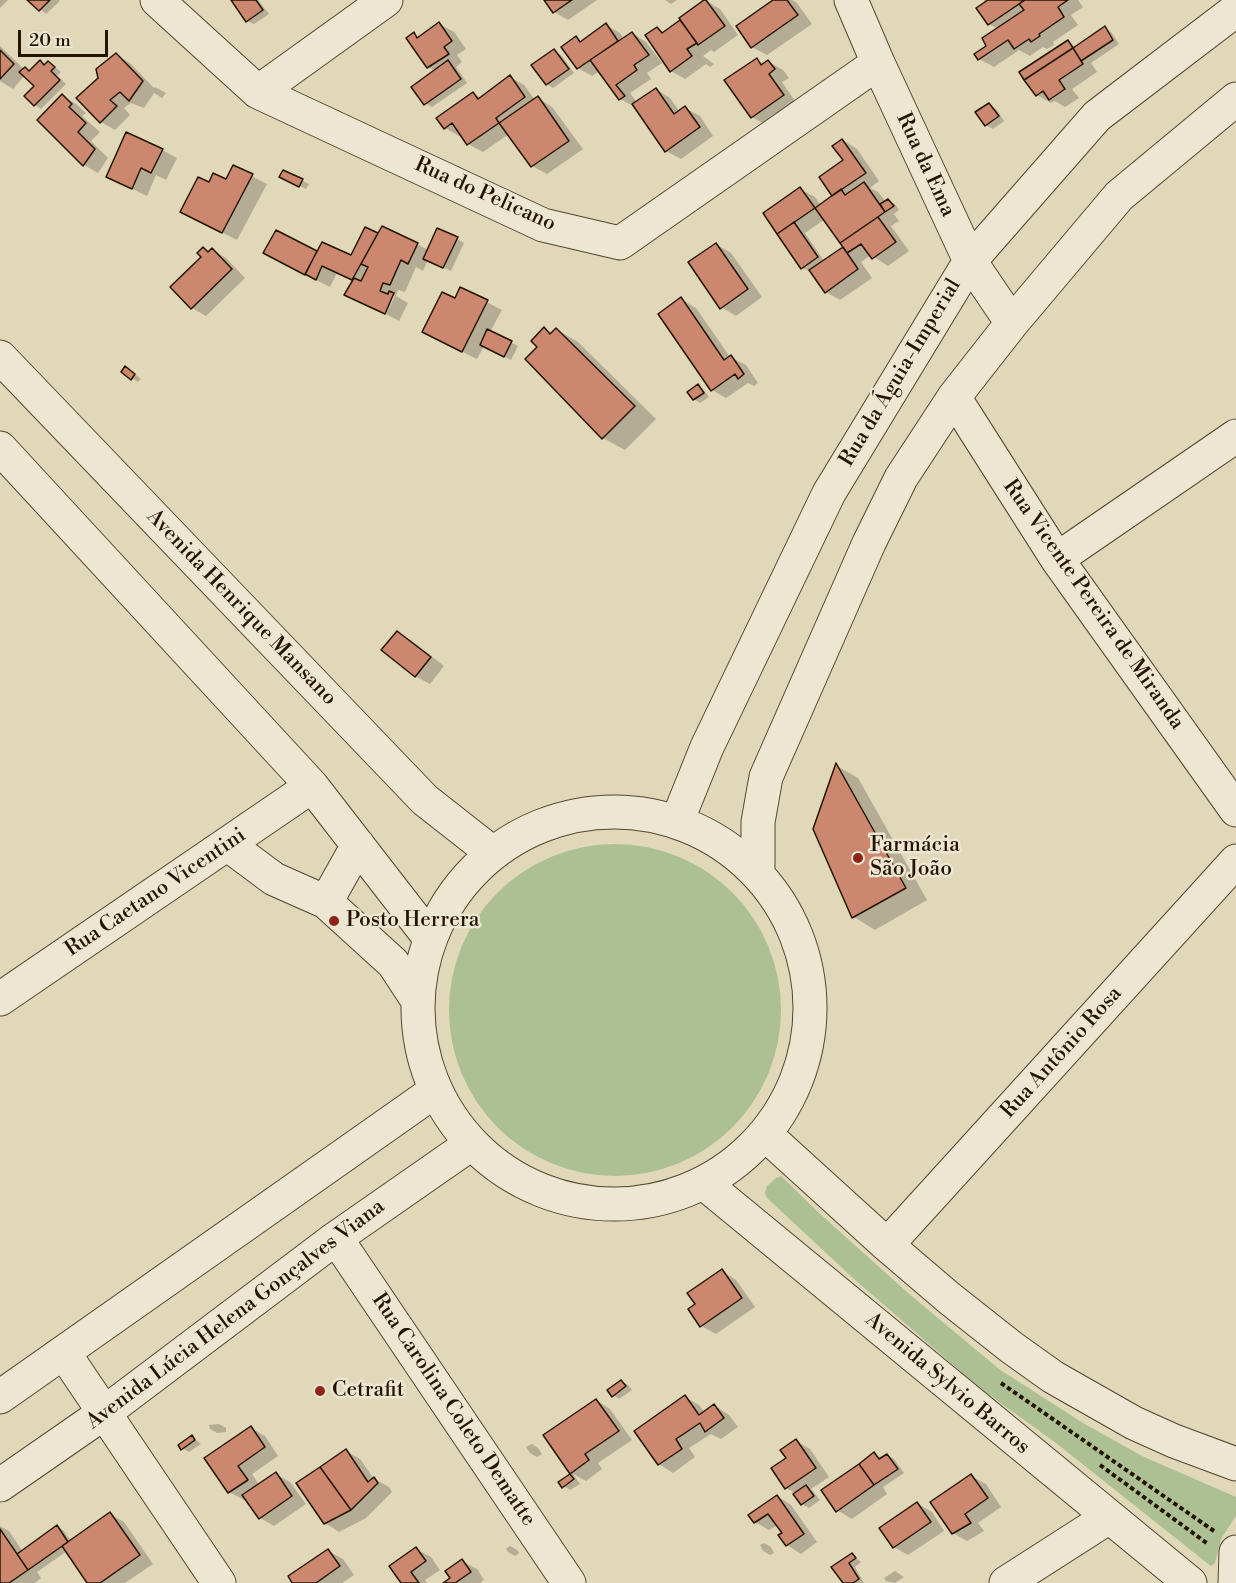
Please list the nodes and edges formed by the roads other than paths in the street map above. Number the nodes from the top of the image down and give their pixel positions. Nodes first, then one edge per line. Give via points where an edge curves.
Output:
1 (157, 0) edge
2 (386, 0) edge
3 (851, 0) edge
4 (1222, 10) edge
5 (878, 63) junction
6 (258, 92) junction
7 (1236, 99) edge
8 (970, 261) junction
9 (1012, 323) junction
10 (0, 357) edge
11 (954, 397) junction
12 (1236, 436) edge
13 (0, 448) edge
14 (1057, 559) junction
15 (312, 786) junction
16 (1234, 803) edge
17 (678, 819) junction
18 (227, 844) junction
19 (358, 845) junction
20 (490, 851) junction
21 (1236, 861) edge
22 (758, 871) junction
23 (326, 902) junction
24 (429, 938) junction
25 (0, 999) edge
26 (418, 1001) junction
27 (435, 1091) junction
28 (766, 1135) junction
29 (471, 1144) junction
30 (705, 1184) junction
31 (336, 1238) junction
32 (887, 1245) junction
33 (64, 1353) junction
34 (0, 1397) edge
35 (104, 1413) junction
36 (1174, 1442) junction
37 (1236, 1464) edge
38 (1236, 1483) edge
39 (0, 1485) edge
40 (1108, 1517) junction
41 (1236, 1552) edge
42 (219, 1583) edge
43 (569, 1583) edge
44 (1006, 1583) edge
45 (1190, 1583) edge
46 (1235, 1583) edge

1 - 6 street, Rua do Pelicano
2 - 6 street
3 - 5 street, Rua da Ema
4 - 8 street, Rua da Águia-Imperial via 1096,116
5 - 6 street, Rua do Pelicano via 620,243 543,225
5 - 8 street, Rua da Ema
7 - 9 street via 1119,196
8 - 9 street, Rua da Ema
8 - 17 street, Rua da Águia-Imperial via 828,493 707,747
9 - 11 street
10 - 20 street, Avenida Henrique Mansano via 425,800
11 - 14 street, Rua Vicente Pereira de Miranda
11 - 22 street via 902,478 869,543 766,777 758,822
12 - 14 street
13 - 15 street
14 - 16 street, Rua Vicente Pereira de Miranda
15 - 18 street, Rua Caetano Vicentini
15 - 19 street
17 - 20 street via 643,813 602,813 527,834
17 - 22 street via 712,837
18 - 23 street via 274,879
18 - 25 street, Rua Caetano Vicentini
19 - 23 street
19 - 24 street
20 - 24 street via 452,894
21 - 32 street, Rua Antônio Rosa
22 - 28 street via 791,920 808,975 810,1020 795,1087
23 - 26 street via 393,963
24 - 26 street via 417,988
26 - 27 street via 419,1041
27 - 29 street
27 - 33 street
28 - 30 street
28 - 32 street
29 - 30 street via 514,1178 565,1199 620,1206 665,1200
29 - 31 street, Avenida Lúcia Helena Gonçalves Viana
30 - 40 street, Avenida Sylvio Barros
31 - 35 street, Avenida Lúcia Helena Gonçalves Viana
31 - 43 street, Rua Carolina Coleto Dematte
32 - 36 street via 989,1330 1053,1377
33 - 34 street
33 - 35 street
35 - 39 street, Avenida Lúcia Helena Gonçalves Viana
35 - 42 street
36 - 37 street
36 - 38 street
40 - 44 street
40 - 45 street, Avenida Sylvio Barros
41 - 46 street

